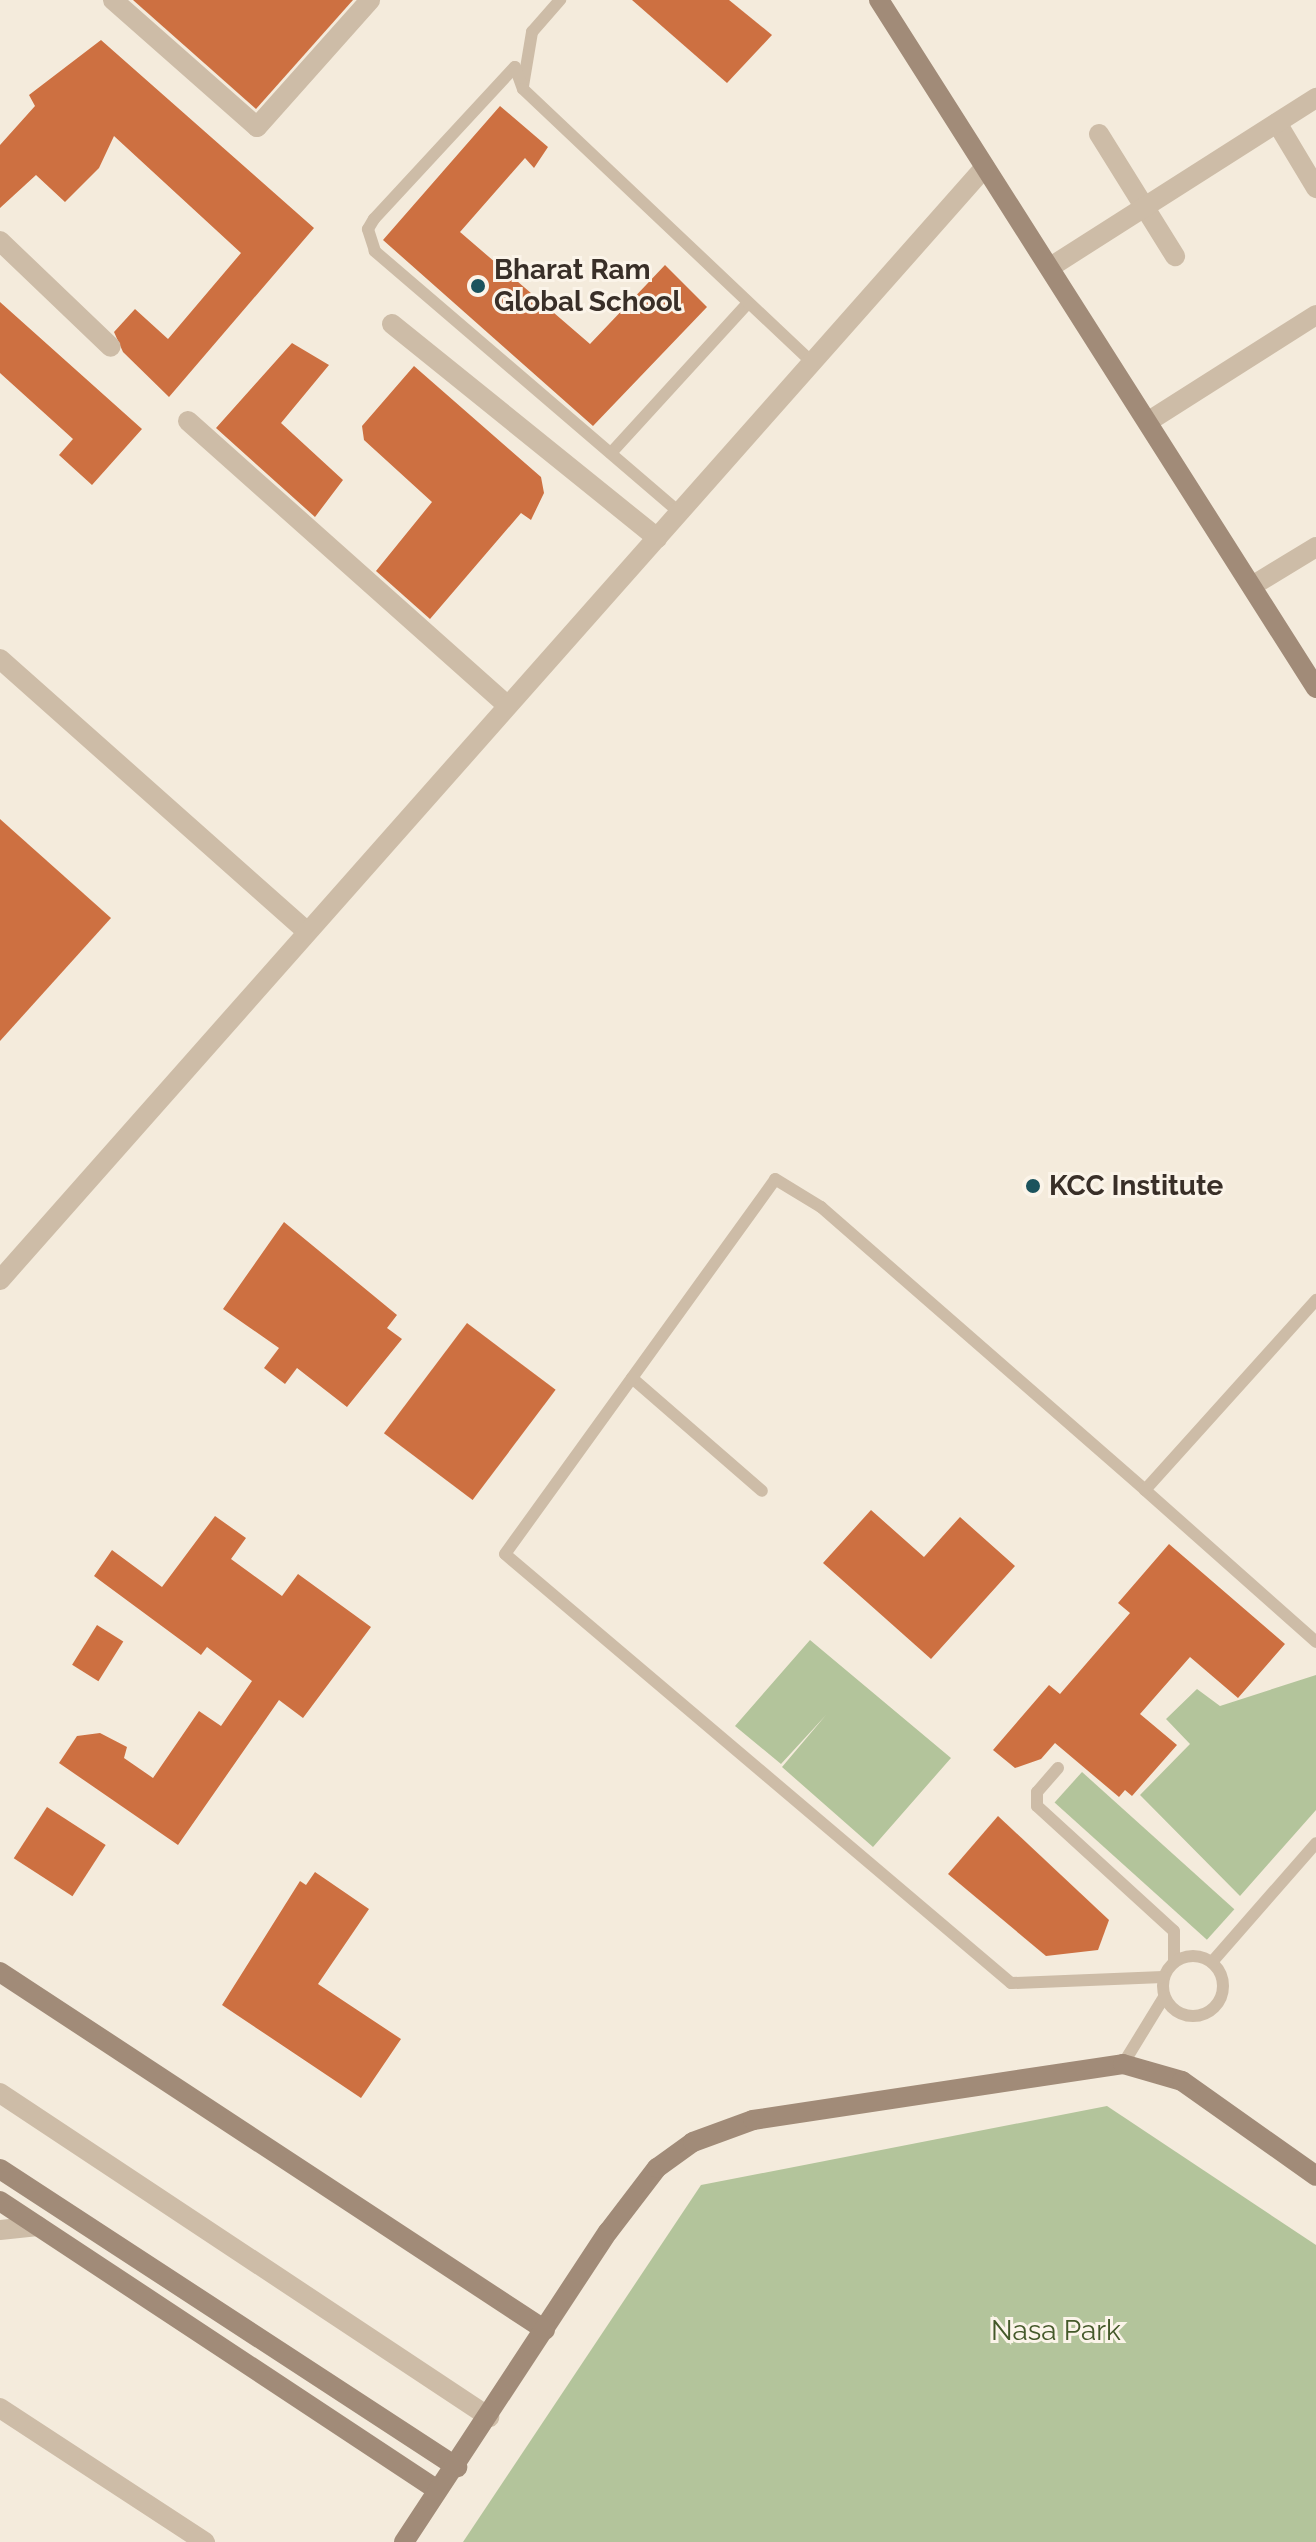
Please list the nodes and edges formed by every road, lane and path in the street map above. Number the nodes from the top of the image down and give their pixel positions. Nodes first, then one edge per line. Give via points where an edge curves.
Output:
1 (113, 0) edge
2 (370, 0) edge
3 (560, 0) edge
4 (879, 0) edge
5 (523, 89) junction
6 (1316, 98) edge
7 (1277, 123) junction
8 (1099, 134) dead end
9 (985, 167) junction
10 (1316, 188) edge
11 (1145, 208) junction
12 (0, 241) edge
13 (1175, 256) dead end
14 (1052, 266) junction
15 (747, 304) junction
16 (1316, 315) edge
17 (392, 324) dead end
18 (111, 347) dead end
19 (812, 362) junction
20 (188, 421) dead end
21 (1149, 421) junction
22 (611, 453) junction
23 (679, 512) junction
24 (657, 538) junction
25 (1316, 547) edge
26 (1252, 586) junction
27 (0, 659) edge
28 (1316, 688) edge
29 (505, 703) junction
30 (304, 929) junction
31 (0, 1280) edge
32 (1316, 1300) edge
33 (632, 1378) junction
34 (1145, 1490) junction
35 (762, 1491) dead end
36 (1316, 1642) edge
37 (1058, 1768) dead end
38 (1316, 1843) edge
39 (1174, 1961) junction
40 (1212, 1962) junction
41 (0, 1972) edge
42 (1163, 1977) junction
43 (1164, 1997) junction
44 (1123, 2064) junction
45 (0, 2093) edge
46 (0, 2169) edge
47 (1316, 2176) edge
48 (0, 2201) edge
49 (38, 2226) junction
50 (0, 2230) edge
51 (545, 2330) junction
52 (0, 2408) edge
53 (489, 2417) junction
54 (457, 2467) junction
55 (436, 2489) junction
56 (205, 2542) edge
57 (404, 2542) edge

1 - 2 street via 257,127
3 - 5 lane via 532,32
4 - 9 street
5 - 15 lane
5 - 22 lane via 515,67 374,219 369,241
6 - 7 street
7 - 10 street
7 - 11 street
8 - 11 street
9 - 14 street
9 - 19 street
11 - 13 street
11 - 14 street
12 - 18 street
14 - 21 street
15 - 19 lane
15 - 22 lane
16 - 21 street
17 - 24 street
19 - 23 street
20 - 29 street
21 - 26 street
22 - 23 lane
23 - 24 street
24 - 29 street
25 - 26 street
26 - 28 street
27 - 30 street
29 - 30 street
30 - 31 street
32 - 34 lane
33 - 34 lane via 775,1179 821,1207
33 - 35 lane
33 - 42 lane via 505,1554 1011,1983
34 - 36 lane
37 - 39 lane via 1037,1792 1037,1806 1174,1931
38 - 40 lane
39 - 40 lane via 1193,1955
39 - 42 lane
40 - 43 lane via 1223,1989 1206,2013 1177,2012
41 - 51 street
42 - 43 lane
43 - 44 lane
44 - 47 street via 1182,2081
44 - 51 street via 753,2120 693,2142 657,2168
45 - 53 street
46 - 54 street
48 - 49 street
49 - 50 street
49 - 55 street
51 - 53 street
52 - 56 street
53 - 54 street
54 - 55 street
55 - 57 street

